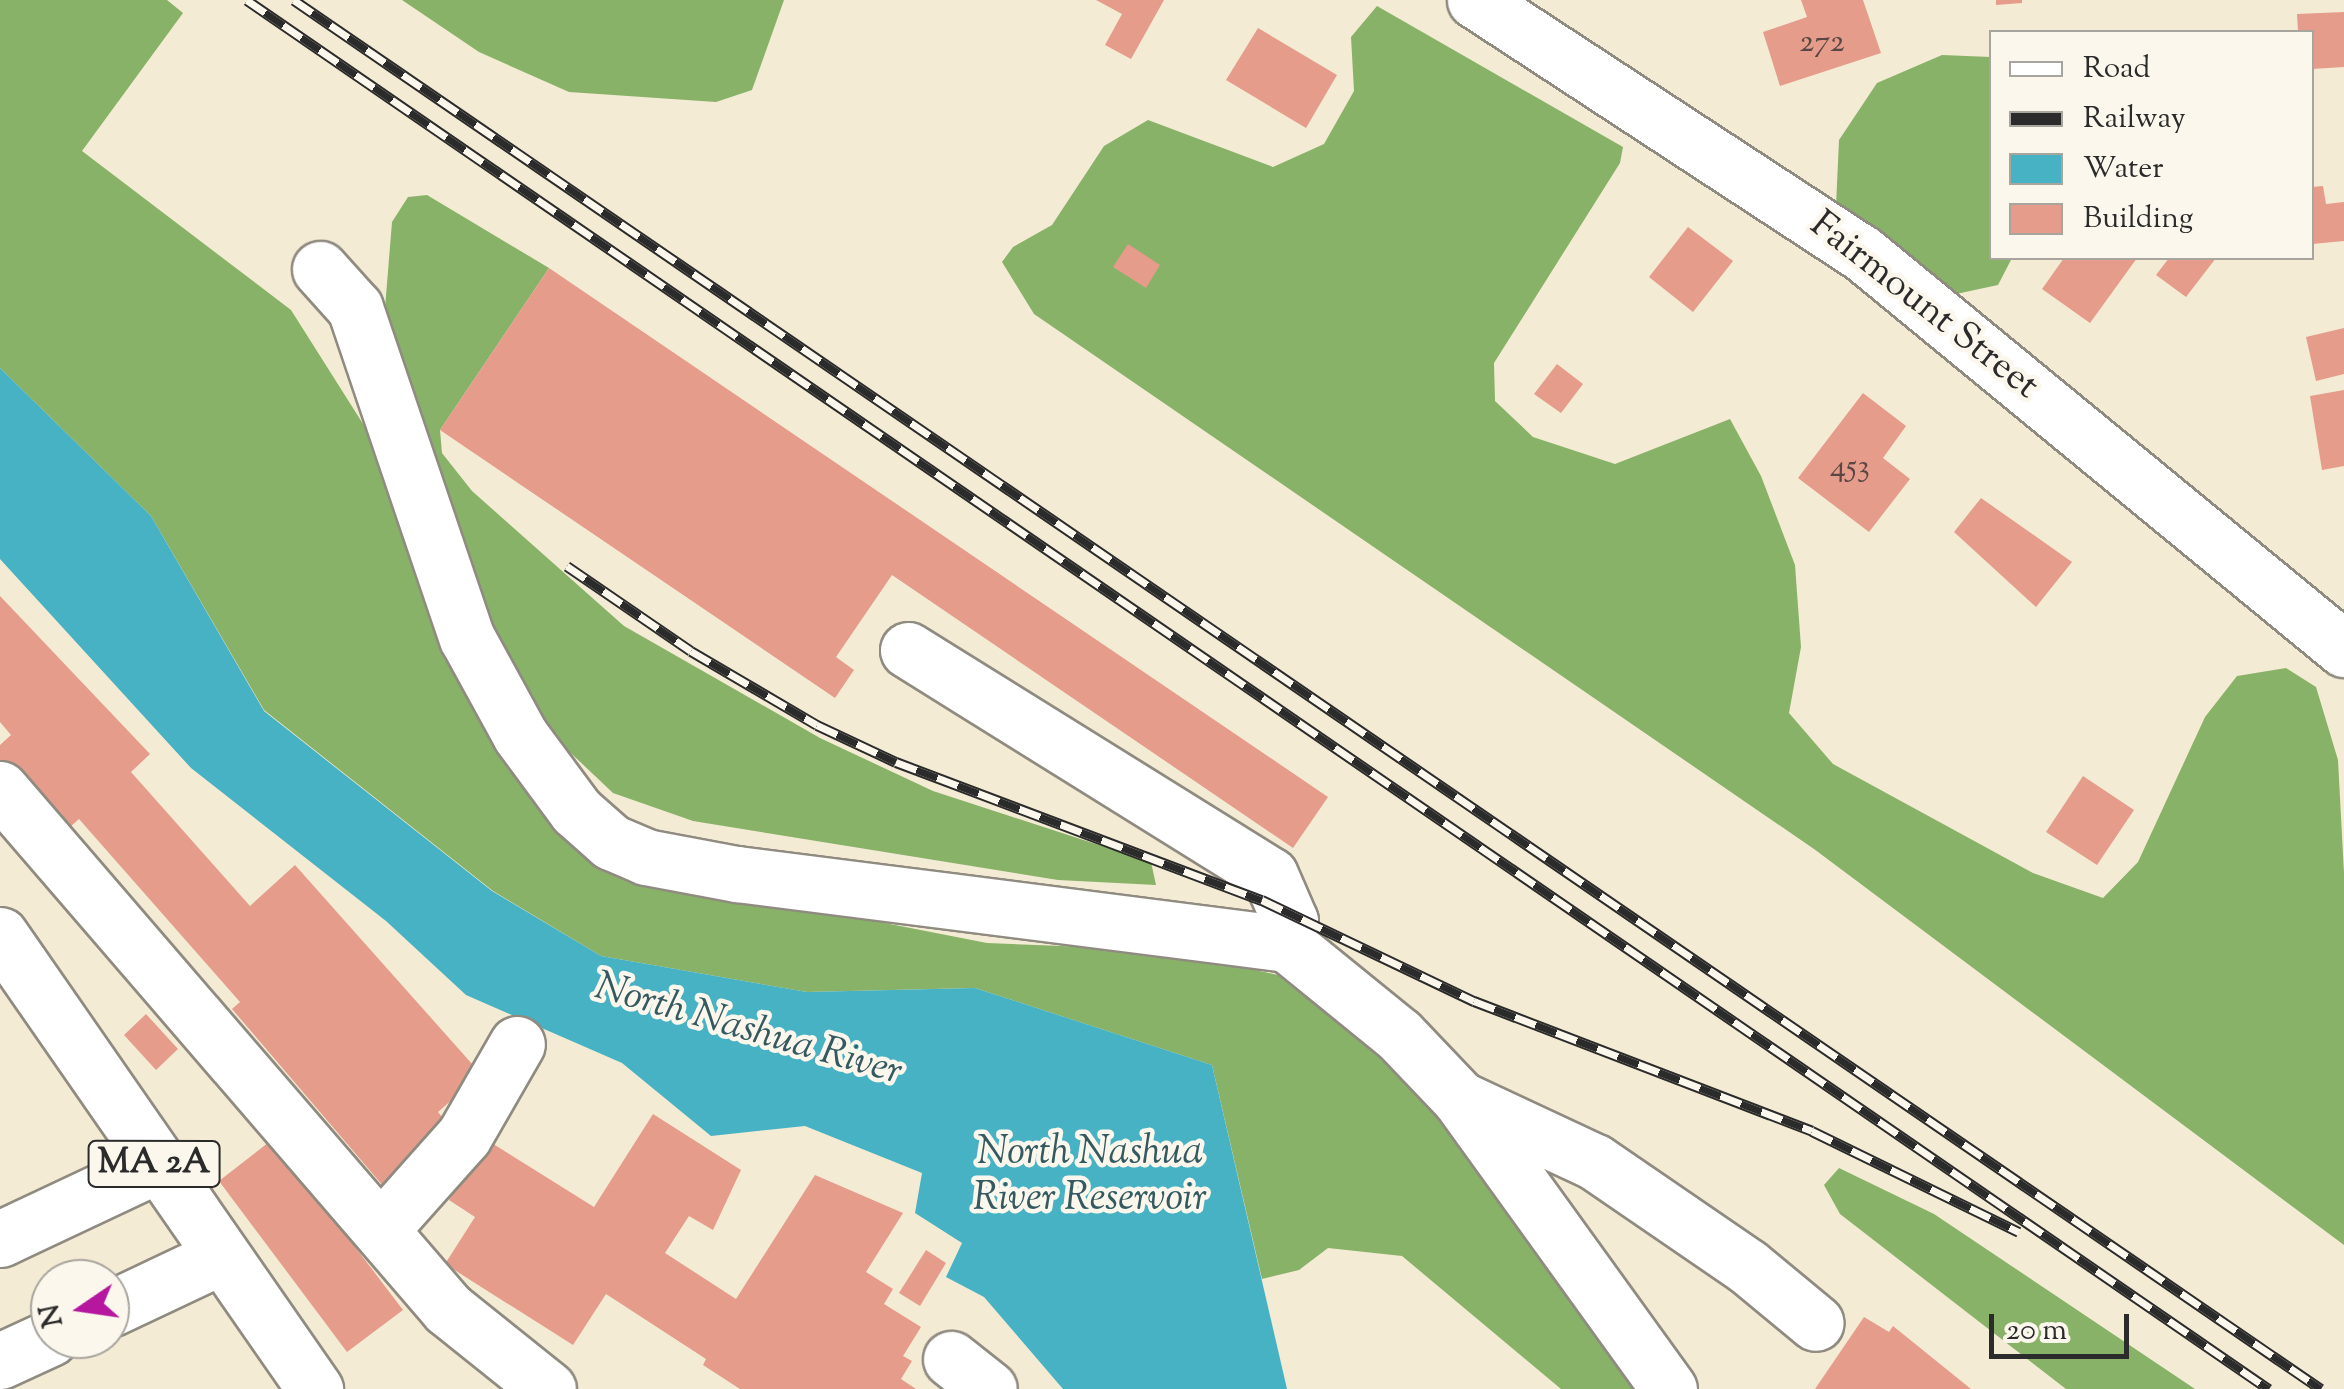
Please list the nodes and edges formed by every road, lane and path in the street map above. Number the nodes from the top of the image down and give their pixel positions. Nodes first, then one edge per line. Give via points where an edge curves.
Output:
1 (1475, 0) edge
2 (320, 269) dead end
3 (908, 650) dead end
4 (2344, 650) edge
5 (0, 789) edge
6 (0, 935) edge
7 (1287, 944) junction
8 (516, 1044) dead end
9 (1460, 1098) junction
10 (156, 1166) junction
11 (382, 1228) junction
12 (0, 1238) edge
13 (220, 1258) junction
14 (130, 1300) edge
15 (1816, 1323) dead end
16 (30, 1347) edge
17 (0, 1361) edge
18 (316, 1389) edge
19 (548, 1389) edge
20 (1668, 1389) edge

1 - 4 main road, Fairmount Street via 1862,253
2 - 7 main road via 355,308 468,638 520,736 576,811 611,842 646,857 737,874
3 - 7 main road via 1270,876 1290,921
5 - 11 main road
6 - 10 main road, MA 2A
7 - 9 main road via 1400,1035
8 - 11 main road via 464,1136
9 - 15 main road via 1595,1162 1747,1266
9 - 20 main road
10 - 12 main road
10 - 13 main road, MA 2A
11 - 19 main road via 448,1309
13 - 14 main road
13 - 18 main road, MA 2A
16 - 17 main road

